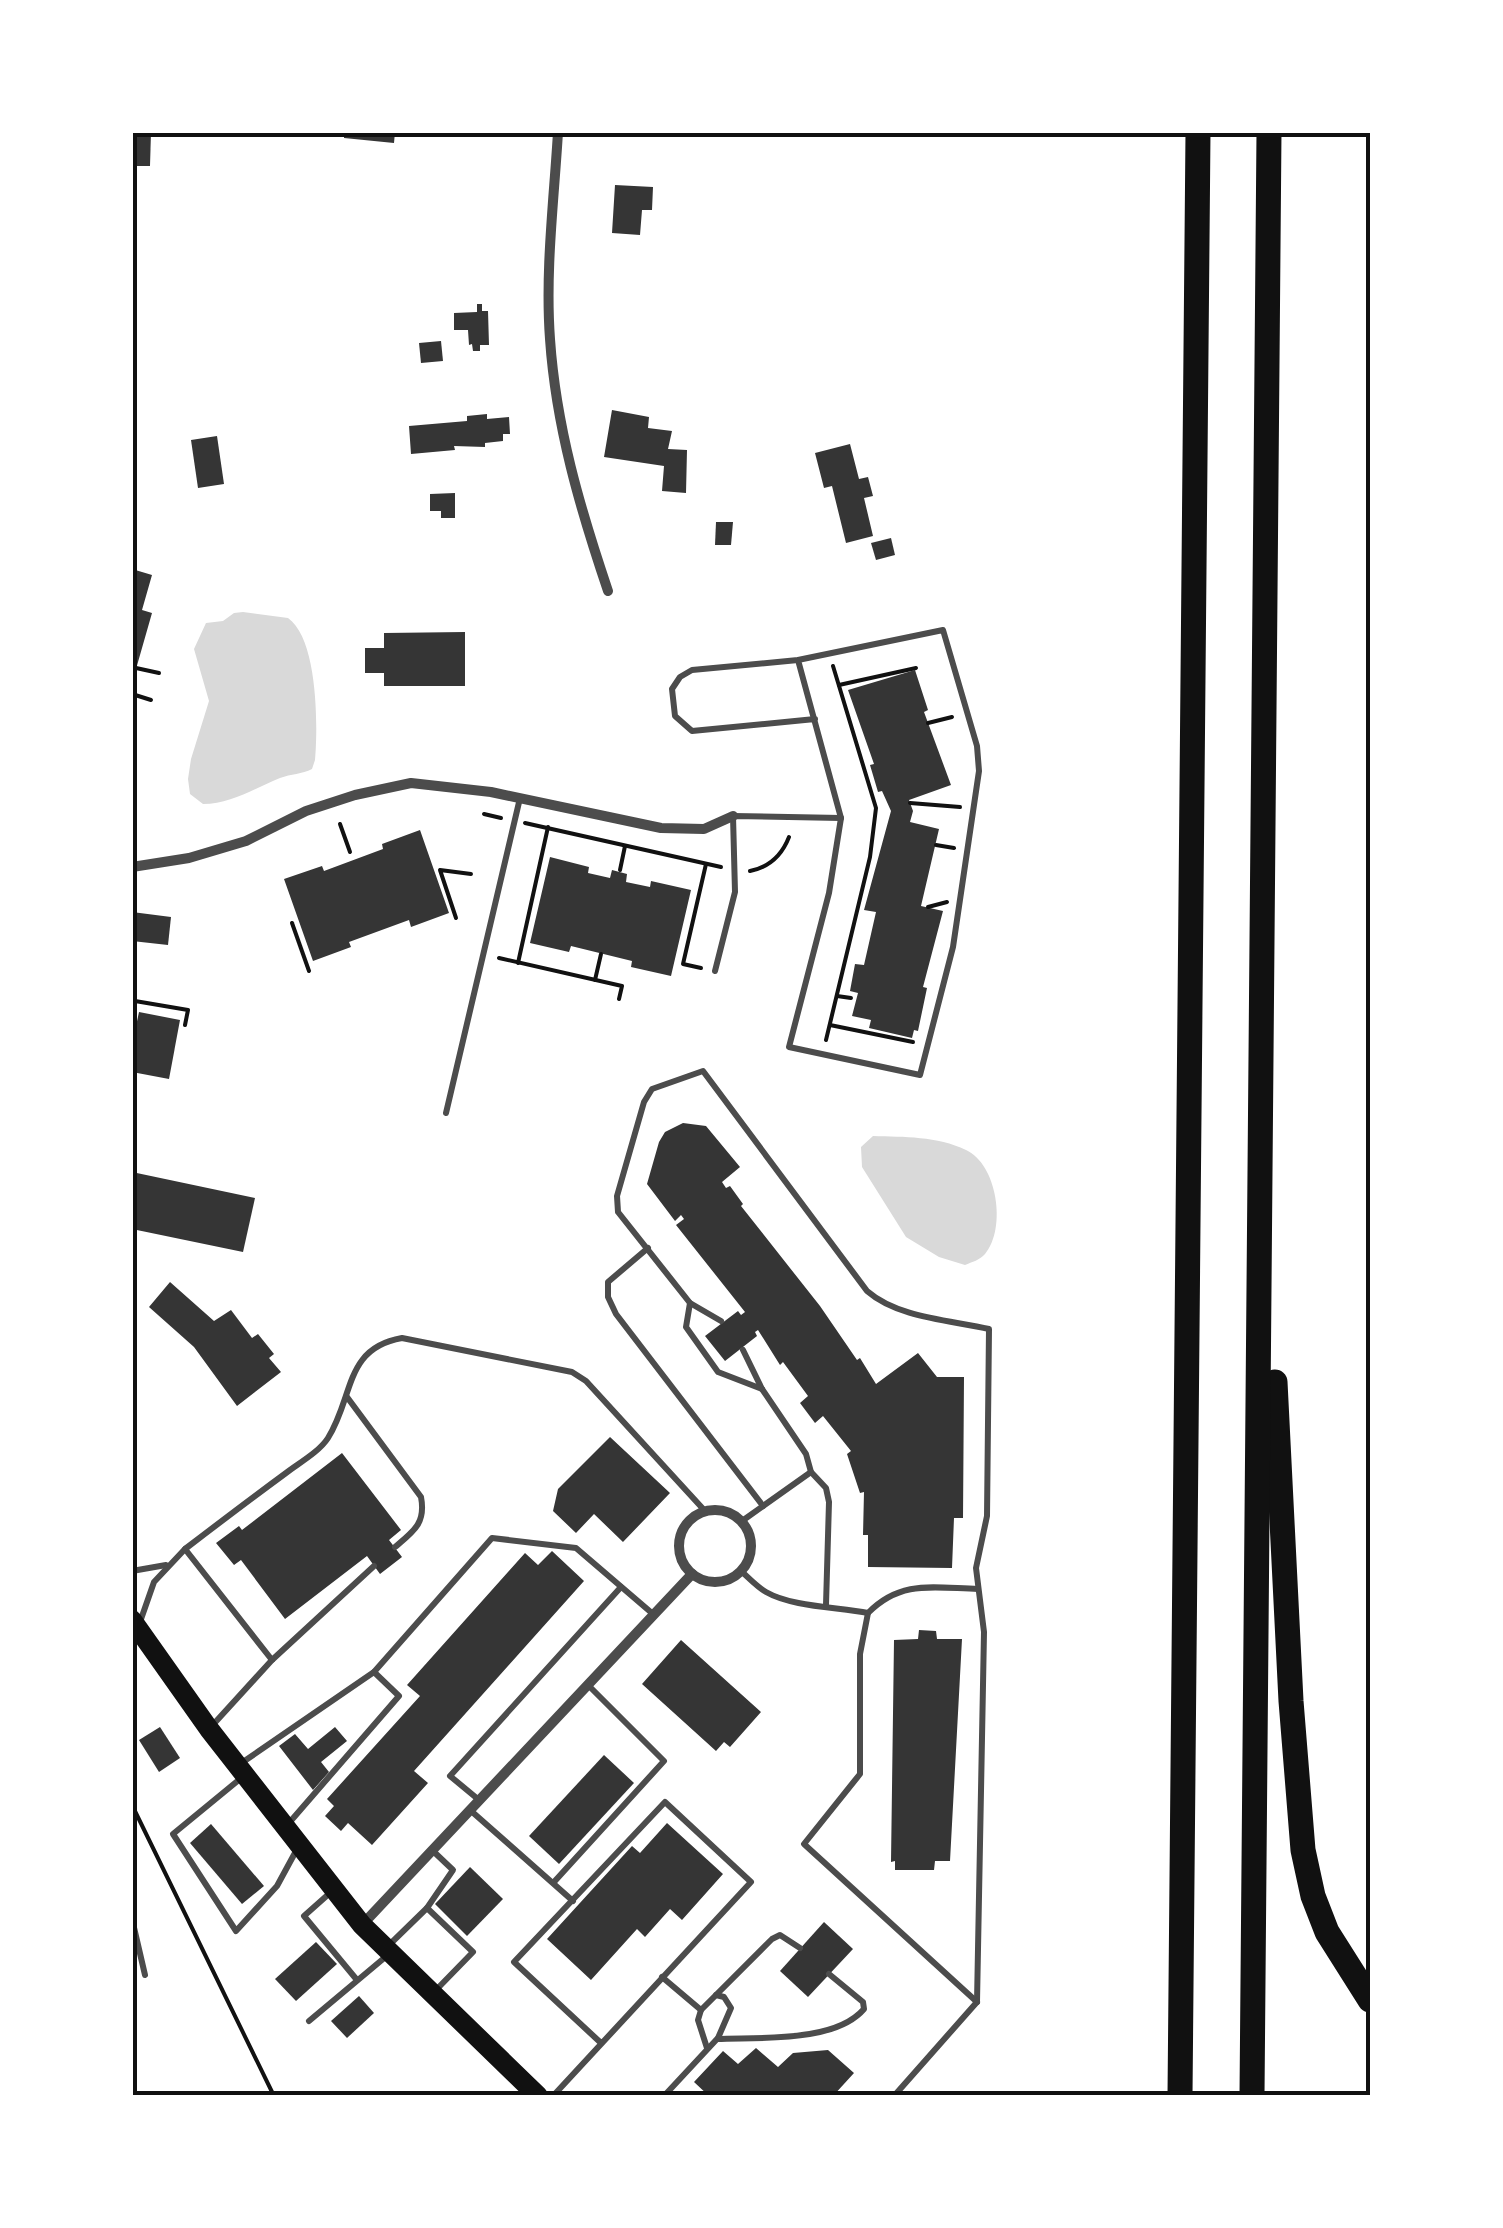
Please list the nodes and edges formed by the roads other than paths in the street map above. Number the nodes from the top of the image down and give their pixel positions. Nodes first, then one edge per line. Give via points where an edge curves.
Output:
1 (558, 132) edge
2 (1198, 132) edge
3 (1270, 132) edge
4 (608, 591) dead end
5 (798, 660) junction
6 (815, 718) junction
7 (520, 798) junction
8 (733, 816) junction
9 (841, 818) junction
10 (132, 867) edge
11 (715, 971) dead end
12 (1262, 1075) junction
13 (446, 1113) dead end
14 (648, 1248) junction
15 (690, 1303) junction
16 (720, 1321) dead end
17 (743, 1350) dead end
18 (762, 1389) junction
19 (347, 1397) junction
20 (811, 1472) junction
21 (763, 1506) junction
22 (705, 1511) junction
23 (742, 1522) junction
24 (395, 1548) dead end
25 (185, 1549) junction
26 (167, 1564) junction
27 (374, 1566) dead end
28 (132, 1571) edge
29 (740, 1572) junction
30 (692, 1574) junction
31 (620, 1587) junction
32 (978, 1589) junction
33 (826, 1605) junction
34 (868, 1614) junction
35 (654, 1615) junction
36 (135, 1624) edge
37 (272, 1660) junction
38 (374, 1672) junction
39 (588, 1685) junction
40 (209, 1729) junction
41 (242, 1770) junction
42 (475, 1805) junction
43 (285, 1828) junction
44 (300, 1846) junction
45 (432, 1850) junction
46 (554, 1882) junction
47 (334, 1890) junction
48 (573, 1902) junction
49 (427, 1908) junction
50 (132, 1919) edge
51 (362, 1926) junction
52 (800, 1948) dead end
53 (387, 1951) junction
54 (829, 1974) dead end
55 (146, 1975) dead end
56 (662, 1978) junction
57 (356, 1980) junction
58 (432, 1995) junction
59 (716, 1995) junction
60 (1370, 2000) edge
61 (977, 2002) junction
62 (700, 2010) junction
63 (310, 2021) dead end
64 (717, 2039) junction
65 (601, 2043) junction
66 (707, 2048) junction
67 (538, 2096) edge
68 (553, 2096) edge
69 (664, 2096) edge
70 (894, 2096) edge
71 (1180, 2096) edge
72 (1252, 2096) edge

1 - 4 street via 550,338 575,493
2 - 71 highway
3 - 12 highway
5 - 6 lane
5 - 6 lane via 692,670 672,688 675,716 700,733
5 - 9 lane via 944,630 978,758 953,946 920,1075 789,1047 829,894
6 - 9 lane
7 - 8 street via 661,828 704,829
7 - 10 street via 411,784 306,811 203,854
7 - 13 lane
8 - 9 lane
8 - 11 lane via 735,892
12 - 60 highway via 1303,1850 1327,1932
12 - 72 highway
14 - 15 lane
14 - 21 lane via 608,1282 608,1297
14 - 32 lane via 618,1212 617,1196 644,1102 652,1089 703,1071 867,1291 881,1303 988,1328 987,1516
15 - 16 lane
15 - 18 lane via 686,1326 718,1372
17 - 18 lane
18 - 20 lane
19 - 22 lane via 366,1352 402,1338 555,1366 586,1381
19 - 24 lane via 421,1497 420,1526
19 - 25 lane via 326,1442
20 - 21 lane
20 - 33 lane via 829,1502
21 - 23 lane
22 - 23 street via 725,1511
22 - 30 street via 681,1533 680,1556
23 - 29 street via 751,1541
25 - 26 lane
25 - 37 lane
26 - 28 lane
26 - 36 lane
27 - 37 lane
29 - 30 street via 712,1582
29 - 33 lane via 766,1592
30 - 35 street
31 - 35 lane
31 - 38 lane via 576,1548 492,1538
31 - 42 lane via 450,1776
32 - 34 lane via 903,1588
32 - 61 lane via 984,1632
33 - 34 lane
34 - 61 lane via 860,1654 860,1774 804,1844
35 - 39 street
36 - 40 main road
37 - 40 lane
38 - 41 lane
38 - 43 lane via 398,1696
39 - 42 street
39 - 46 lane via 664,1761
40 - 41 main road
41 - 43 main road
41 - 44 lane via 173,1834 236,1931 277,1886
42 - 45 street
42 - 46 lane
43 - 44 main road
44 - 47 main road
45 - 49 lane via 453,1870
45 - 51 street
46 - 48 lane
47 - 51 main road
47 - 57 lane via 304,1916
48 - 56 lane via 665,1802 751,1882
48 - 65 lane via 514,1962
49 - 53 lane
49 - 58 lane via 473,1952
50 - 55 lane
51 - 53 main road
52 - 59 lane via 788,1938 772,1940
53 - 57 lane
53 - 58 main road
54 - 64 lane via 863,2002 858,2017 828,2033
56 - 62 lane
56 - 65 lane
57 - 63 lane
58 - 67 main road
59 - 62 lane
59 - 64 lane via 731,2008
61 - 70 lane
62 - 66 lane
64 - 66 lane
65 - 68 lane
66 - 69 lane

